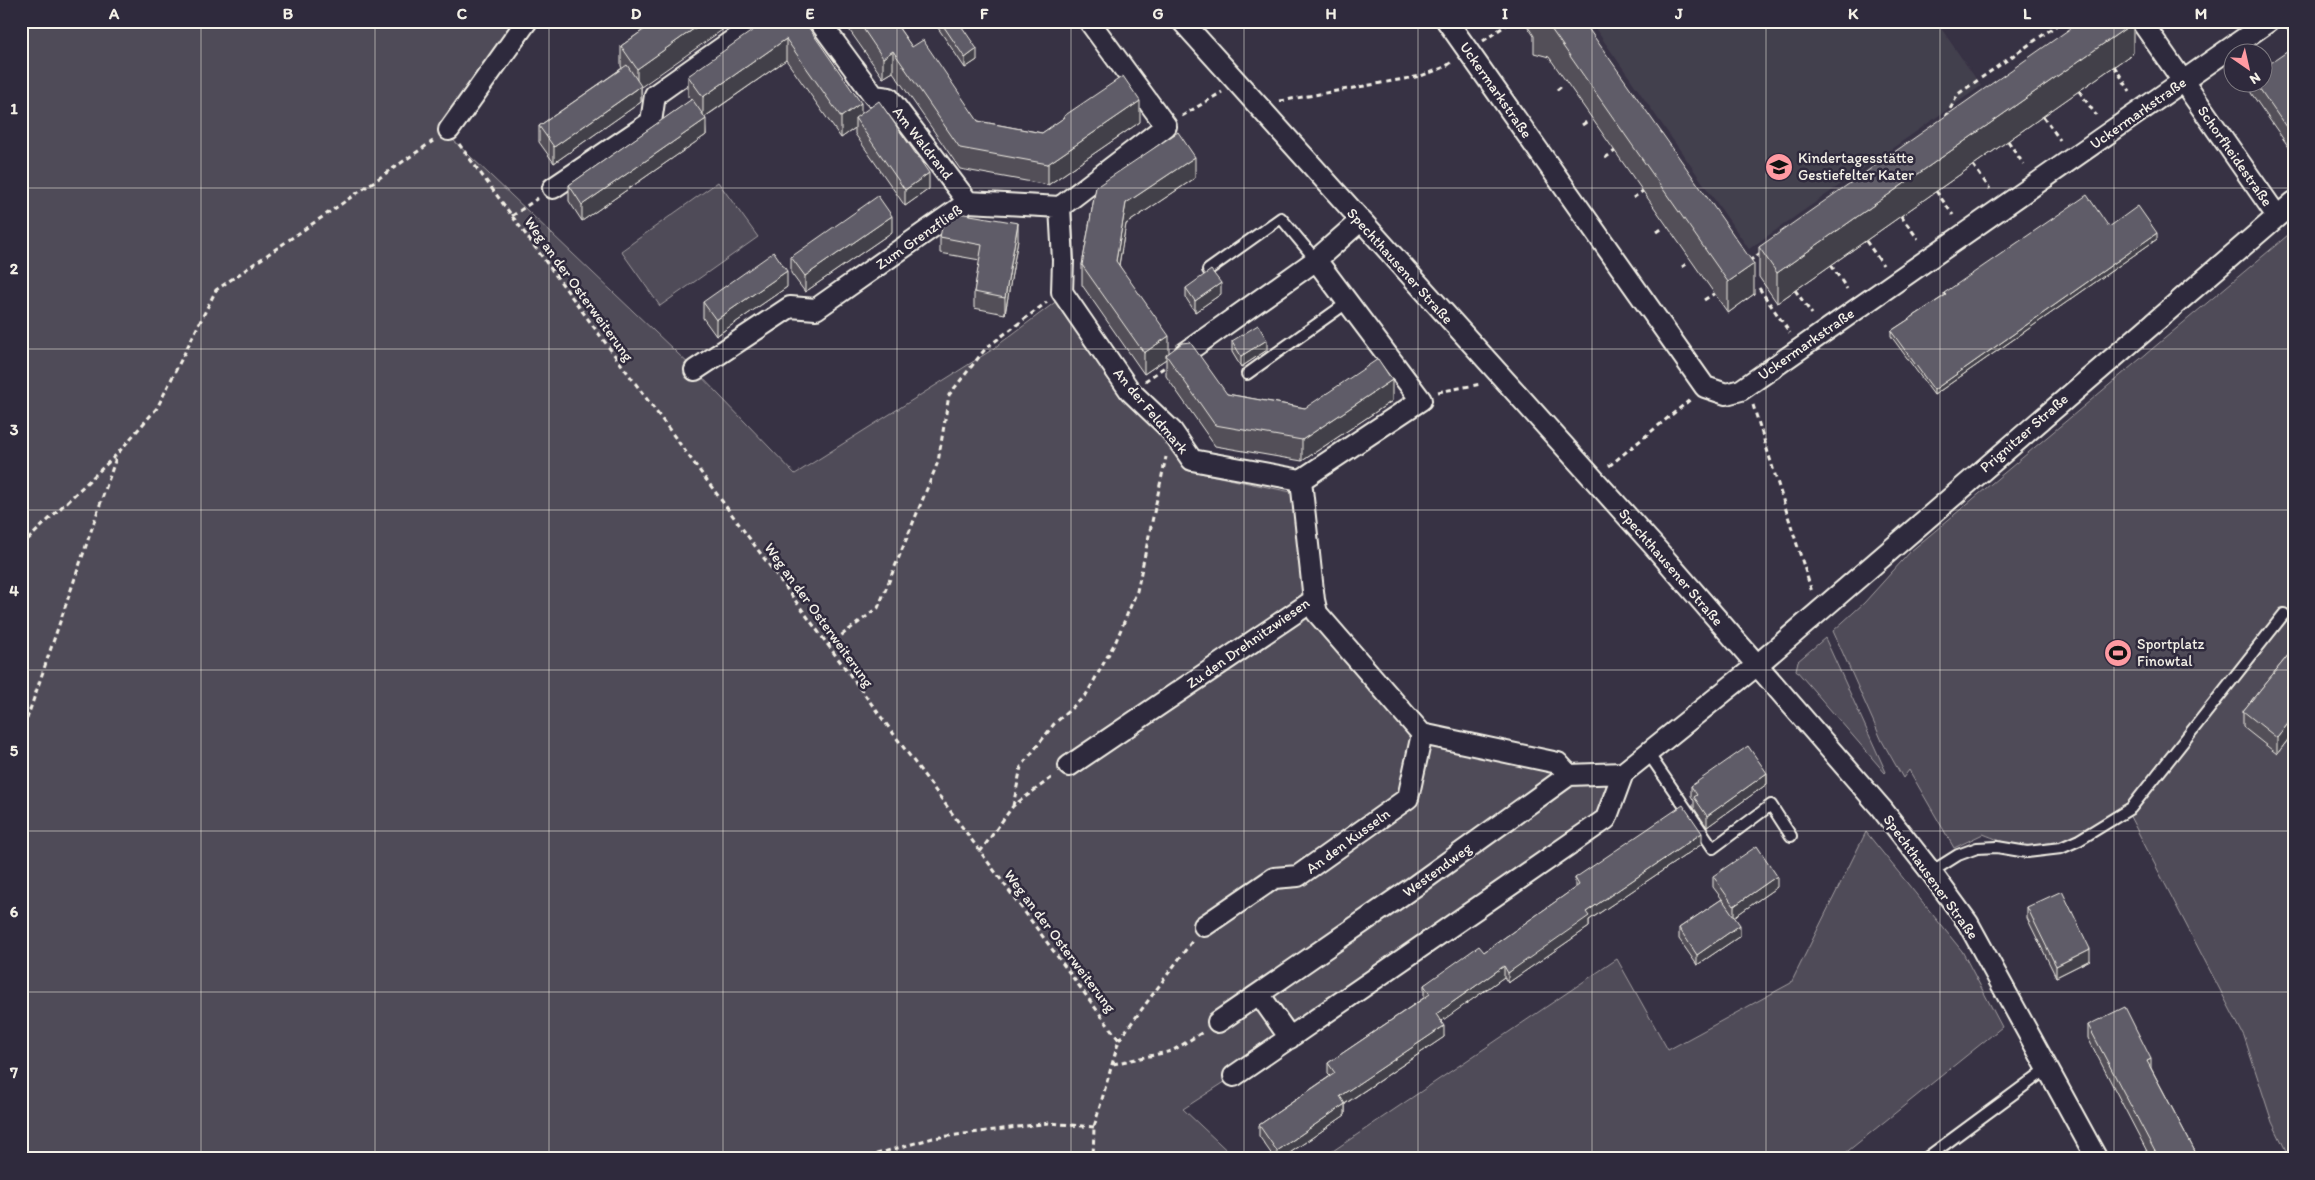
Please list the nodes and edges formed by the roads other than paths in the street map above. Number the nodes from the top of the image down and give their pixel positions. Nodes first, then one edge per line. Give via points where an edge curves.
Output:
1 (527, 21) edge
2 (760, 21) edge
3 (819, 21) edge
4 (1089, 21) edge
5 (1182, 21) edge
6 (1447, 21) edge
7 (2141, 21) edge
8 (2269, 21) edge
9 (2289, 21) edge
10 (2294, 28) edge
11 (2183, 81) junction
12 (448, 130) road end
13 (553, 188) road end
14 (968, 202) junction
15 (2294, 202) edge
16 (1060, 207) junction
17 (2277, 216) junction
18 (1360, 221) junction
19 (1316, 260) junction
20 (1208, 270) edge
21 (1348, 302) junction
22 (1185, 353) edge
23 (695, 370) dead end
24 (1247, 374) dead end
25 (1300, 480) junction
26 (1314, 600) junction
27 (2284, 614) dead end
28 (1756, 666) junction
29 (1422, 734) junction
30 (1648, 753) junction
31 (1069, 766) road end
32 (1623, 773) junction
33 (1569, 775) junction
34 (1791, 836) dead end
35 (1931, 872) junction
36 (1204, 926) road end
37 (1259, 994) junction
38 (1218, 1022) road end
39 (1290, 1038) junction
40 (2048, 1068) junction
41 (1234, 1076) dead end
42 (1925, 1159) edge
43 (2097, 1159) edge

1 - 12 street
2 - 13 street via 655,95 650,122
3 - 14 street, Am Waldrand via 874,96 888,98
4 - 16 street via 1166,126
5 - 18 street, Spechthausener Straße
6 - 11 street, Uckermarkstraße via 1705,387 1726,394 1741,390
7 - 11 street, Schorfheidestraße
8 - 11 street, Uckermarkstraße
9 - 10 lane
11 - 17 street, Schorfheidestraße
14 - 16 street, Zum Grenzfließ
14 - 23 street, Zum Grenzfließ via 816,309 790,307
15 - 17 street, Prignitzer Straße
16 - 25 street, An der Feldmark via 1062,292 1130,391 1172,432 1192,460
17 - 28 street, Prignitzer Straße
18 - 19 street
18 - 28 street, Spechthausener Straße via 1594,479
19 - 20 lane via 1281,218
19 - 21 street
19 - 22 street
21 - 24 lane
21 - 25 street via 1421,400
25 - 26 street, Zu den Drehnitzwiesen
26 - 29 street via 1317,613
26 - 31 street, Zu den Drehnitzwiesen
27 - 35 lane via 2131,808 2060,848 2027,852 1997,847 1977,848 1958,855
28 - 30 street
28 - 35 street, Spechthausener Straße via 1881,808
29 - 33 street via 1558,763
29 - 36 street, An den Kusseln via 1408,798 1298,876 1274,878
30 - 32 street
30 - 34 lane via 1713,848 1771,805
32 - 33 street
32 - 39 street via 1606,819
33 - 37 street, Westendweg
35 - 40 street, Spechthausener Straße via 1968,923
37 - 38 street, Westendweg
37 - 39 street
39 - 41 street
40 - 42 lane
40 - 43 street, Spechthausener Straße

